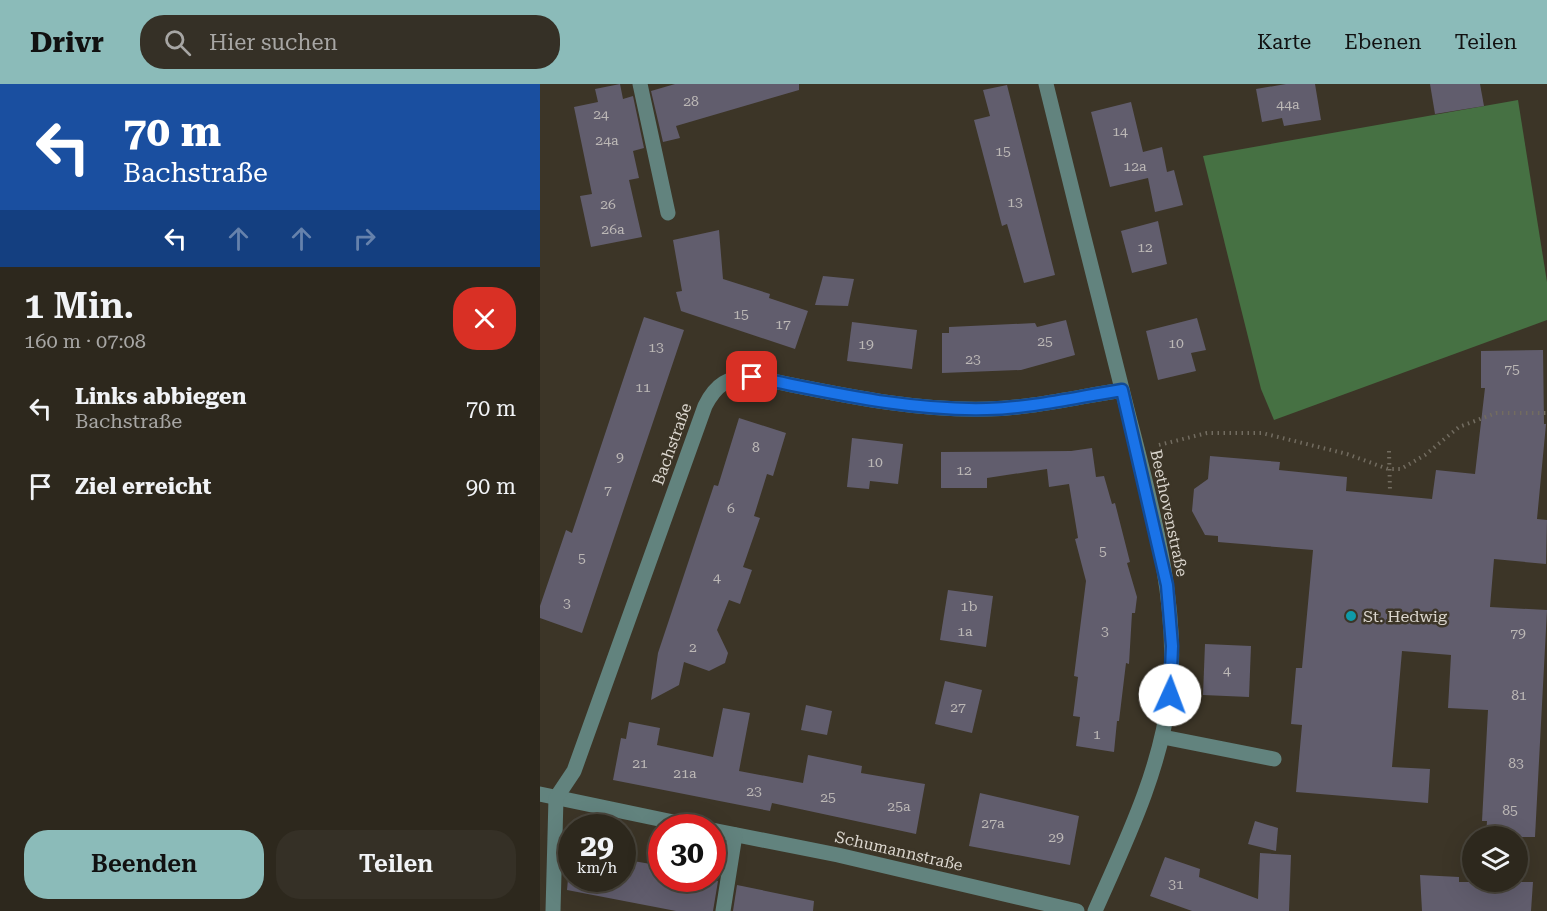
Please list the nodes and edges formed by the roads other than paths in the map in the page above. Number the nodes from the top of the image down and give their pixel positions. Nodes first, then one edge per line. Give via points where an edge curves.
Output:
1 (640, 84) edge
2 (1046, 84) edge
3 (668, 213) dead end
4 (1122, 390) junction
5 (1163, 737) junction
6 (1274, 759) dead end
7 (540, 794) edge
8 (556, 798) junction
9 (648, 817) edge
10 (726, 833) edge
11 (735, 835) junction
12 (554, 911) edge
13 (723, 911) edge
14 (1077, 911) edge
15 (1095, 911) edge

1 - 3 street
2 - 4 street, Beethovenstraße
4 - 5 street, Beethovenstraße via 1168,595 1172,646
4 - 8 street, Bachstraße via 986,409 900,406 752,377 723,382 705,406 574,771
5 - 6 street
5 - 15 street, Beethovenstraße via 1131,828
7 - 8 street
8 - 9 street
8 - 12 street
10 - 11 street, Schumannstraße
11 - 13 street
11 - 14 street, Schumannstraße

